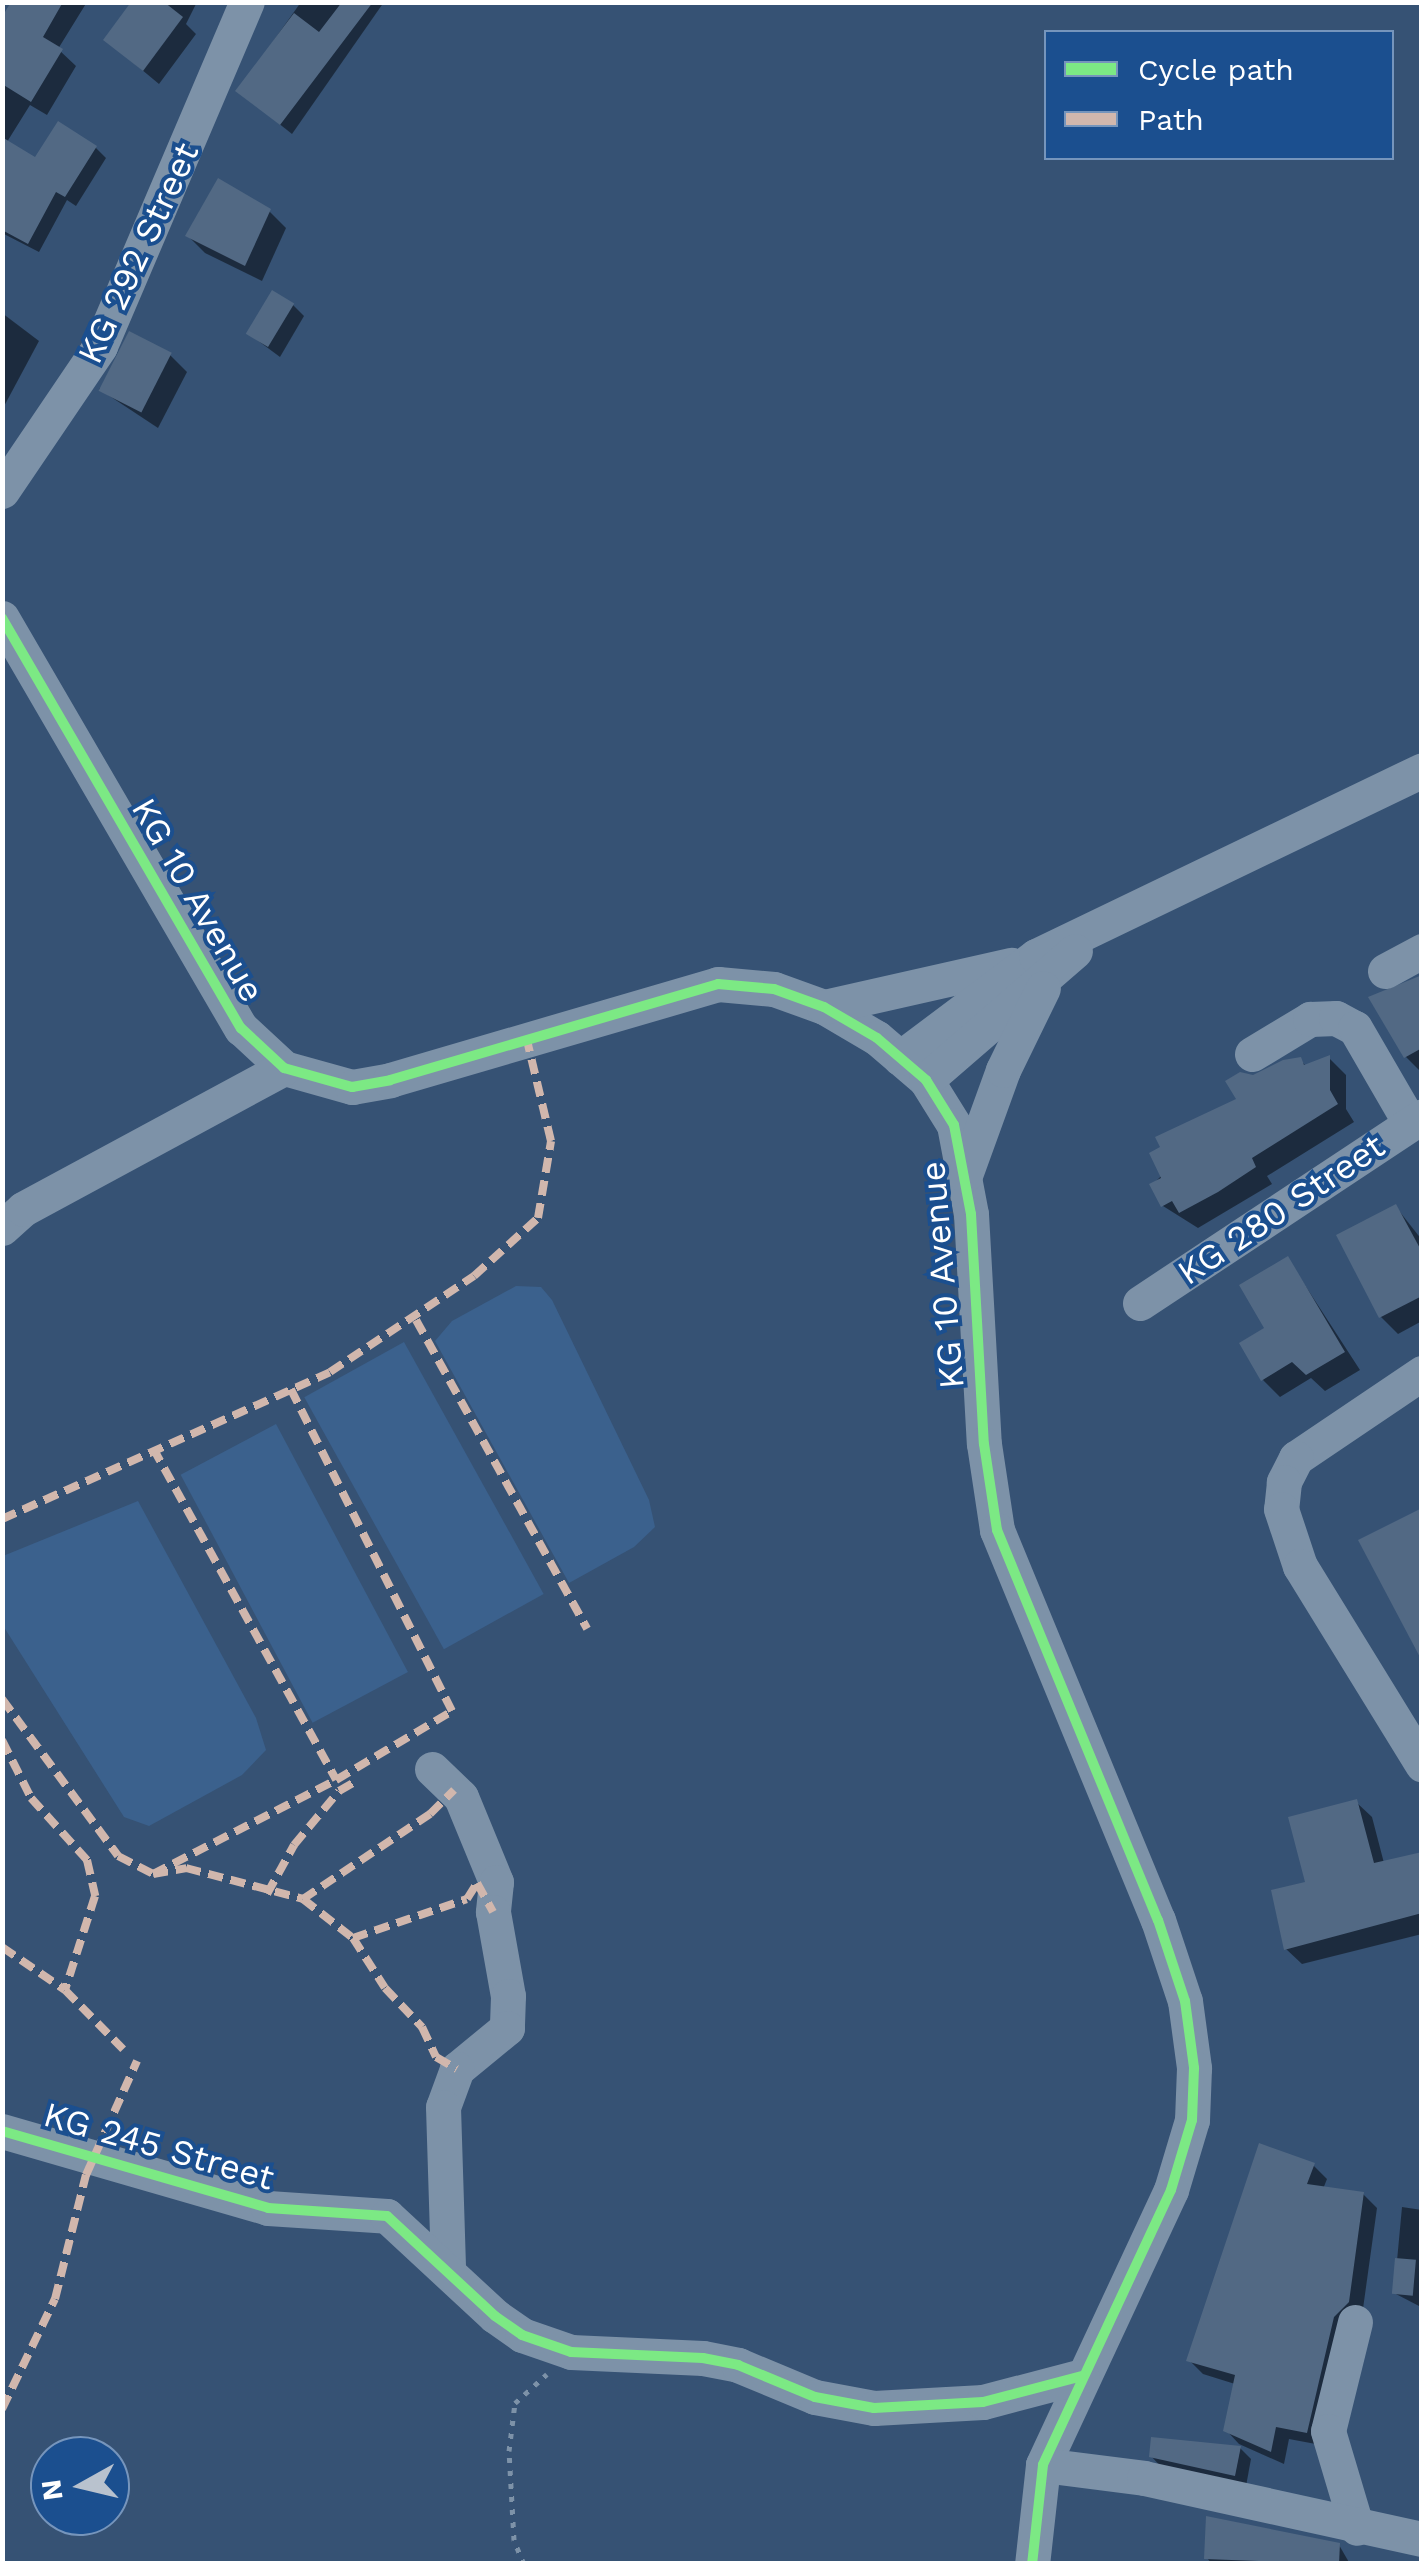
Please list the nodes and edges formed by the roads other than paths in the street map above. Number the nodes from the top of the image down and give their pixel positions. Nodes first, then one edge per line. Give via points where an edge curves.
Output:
1 (248, 2) edge
2 (2, 491) edge
3 (2, 618) edge
4 (1422, 770) edge
5 (1422, 951) edge
6 (1042, 967) junction
7 (1385, 972) dead end
8 (824, 1006) junction
9 (1252, 1054) dead end
10 (284, 1068) junction
11 (914, 1069) junction
12 (1416, 1120) edge
13 (964, 1176) junction
14 (2, 1228) edge
15 (1140, 1302) dead end
16 (1422, 1373) edge
17 (1422, 1764) edge
18 (432, 1769) dead end
19 (2, 2131) edge
20 (448, 2270) junction
21 (1355, 2322) dead end
22 (1082, 2376) junction
23 (1043, 2466) junction
24 (1356, 2528) junction
25 (1422, 2539) edge
26 (1032, 2564) edge

1 - 2 street, KG 292 Street via 100,346
3 - 10 street, KG 10 Avenue via 241,1028
4 - 6 street via 1101,926
5 - 7 street
6 - 8 street
6 - 11 street
6 - 13 street
8 - 10 street, KG 10 Avenue via 774,990 718,984 390,1080 352,1087
8 - 11 street, KG 10 Avenue
9 - 12 street via 1310,1019 1345,1022
10 - 14 street via 24,1209
11 - 13 street, KG 10 Avenue via 954,1125
12 - 15 street, KG 280 Street
13 - 22 street, KG 10 Avenue via 996,1530 1158,1920 1185,2001 1194,2068 1192,2120 1170,2190
16 - 17 street via 1296,1458 1281,1509 1300,1566
18 - 20 street via 462,1798 496,1882 493,1912 508,1996 507,2028 458,2069 443,2107
19 - 20 street, KG 245 Street via 268,2208 387,2216
20 - 22 street, KG 245 Street via 522,2335 572,2352 738,2365 815,2397 874,2408 984,2402
21 - 24 street via 1328,2431
22 - 23 street, KG 10 Avenue
23 - 24 street via 1144,2478
23 - 26 street, KG 10 Avenue
24 - 25 street

